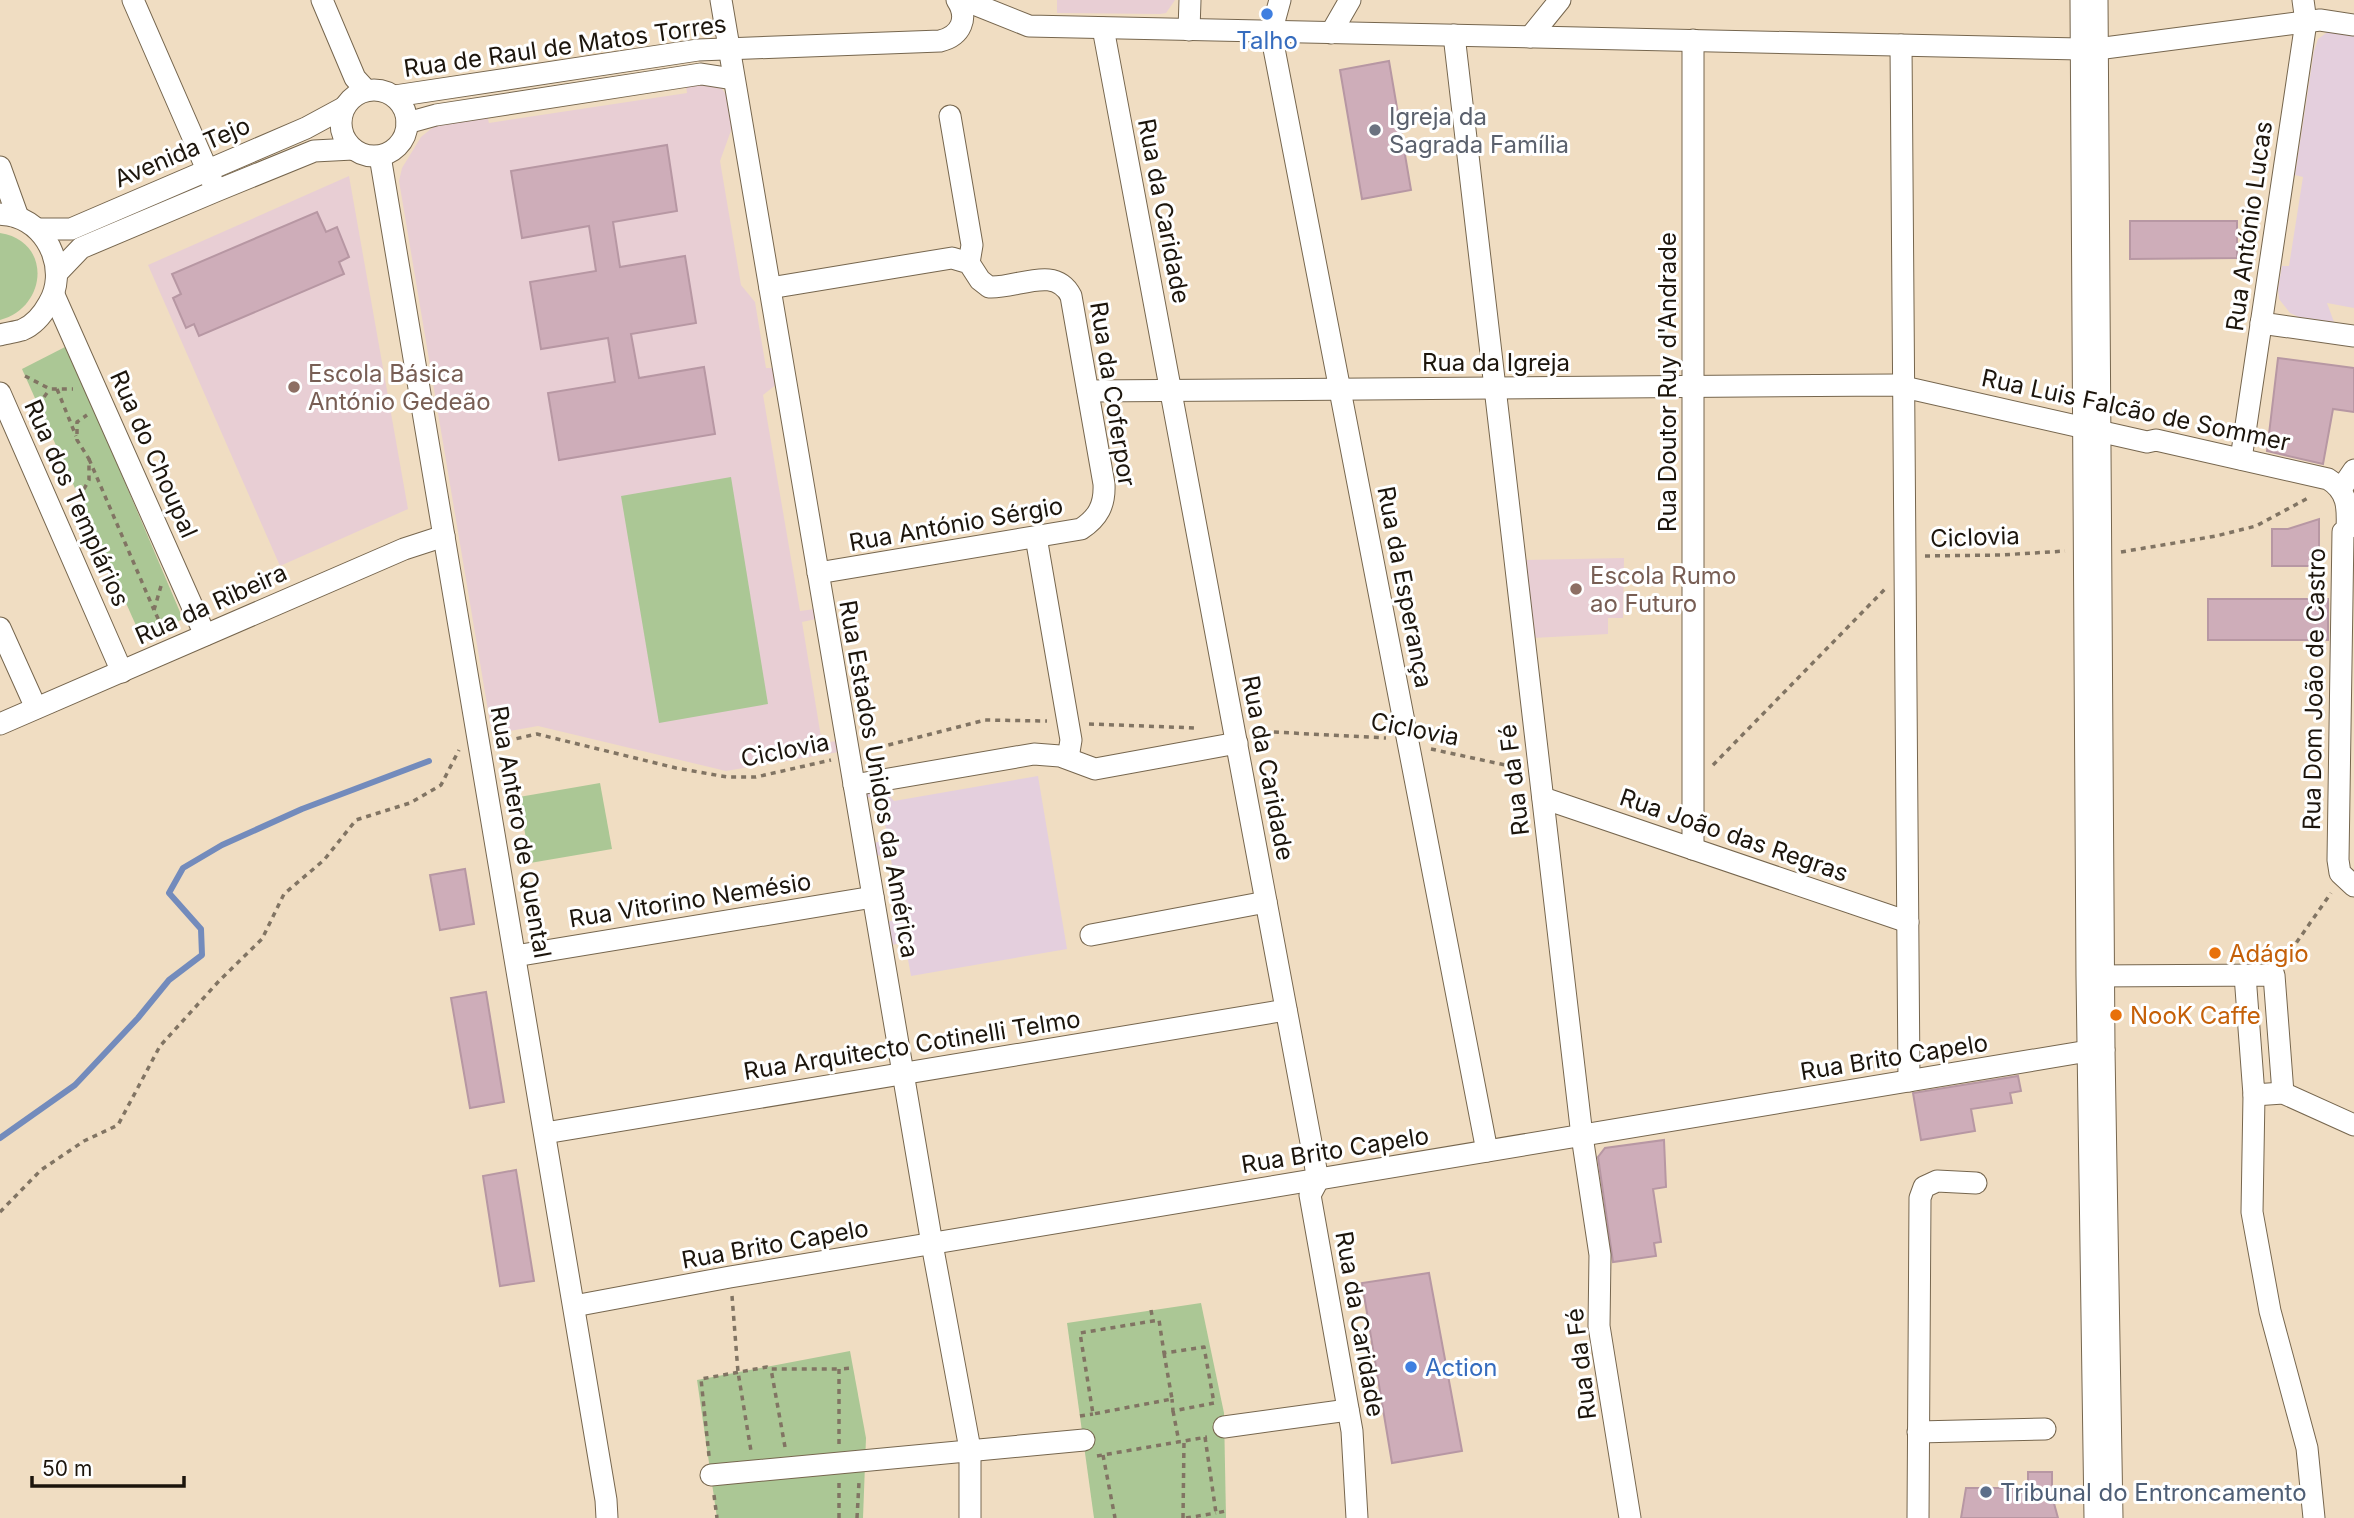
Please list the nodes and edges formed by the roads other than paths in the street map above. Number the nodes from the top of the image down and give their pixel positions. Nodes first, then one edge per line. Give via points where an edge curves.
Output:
1 (133, 0) edge
2 (321, 0) edge
3 (721, 0) edge
4 (957, 0) edge
5 (964, 0) edge
6 (1190, 0) edge
7 (1280, 0) edge
8 (1350, 0) edge
9 (1560, 0) edge
10 (2081, 0) edge
11 (2097, 0) edge
12 (2303, 0) edge
13 (2306, 22) junction
14 (2354, 25) edge
15 (1103, 28) junction
16 (1189, 30) junction
17 (1271, 33) junction
18 (1331, 33) junction
19 (1454, 35) junction
20 (1530, 37) junction
21 (1693, 40) junction
22 (1901, 45) junction
23 (729, 48) junction
24 (2089, 49) junction
25 (733, 79) junction
26 (366, 90) junction
27 (395, 96) junction
28 (343, 108) junction
29 (950, 116) dead end
30 (407, 123) junction
31 (353, 149) junction
32 (380, 156) junction
33 (0, 167) edge
34 (207, 170) junction
35 (216, 191) junction
36 (9, 216) edge
37 (38, 229) junction
38 (970, 263) junction
39 (58, 272) junction
40 (770, 288) junction
41 (54, 295) junction
42 (2261, 323) junction
43 (0, 335) edge
44 (2354, 336) edge
45 (1693, 386) junction
46 (1904, 387) junction
47 (1495, 388) junction
48 (1340, 389) junction
49 (1171, 390) junction
50 (1088, 391) junction
51 (0, 393) edge
52 (2092, 429) junction
53 (2241, 459) junction
54 (2354, 470) edge
55 (2343, 487) edge
56 (1097, 515) joint
57 (444, 536) junction
58 (1036, 537) junction
59 (818, 573) junction
60 (0, 628) edge
61 (205, 635) junction
62 (122, 672) junction
63 (36, 708) junction
64 (2347, 711) edge
65 (0, 724) edge
66 (1236, 737) junction
67 (1068, 758) junction
68 (854, 785) junction
69 (1542, 788) junction
70 (1693, 849) junction
71 (2348, 882) edge
72 (873, 897) junction
73 (1266, 902) junction
74 (1908, 922) junction
75 (1091, 935) dead end
76 (515, 956) junction
77 (2245, 975) junction
78 (2095, 976) junction
79 (1286, 1010) junction
80 (2096, 1050) junction
81 (903, 1073) junction
82 (1909, 1081) junction
83 (2283, 1093) junction
84 (2254, 1095) junction
85 (2354, 1125) edge
86 (545, 1133) junction
87 (1582, 1136) junction
88 (1487, 1151) junction
89 (1318, 1180) junction
90 (1976, 1183) dead end
91 (932, 1244) junction
92 (574, 1306) junction
93 (1348, 1410) junction
94 (1224, 1427) road end
95 (2045, 1429) dead end
96 (1918, 1432) junction
97 (1089, 1448) road end
98 (970, 1449) junction
99 (711, 1475) road end
100 (607, 1518) edge
101 (970, 1518) edge
102 (1357, 1518) edge
103 (1630, 1518) edge
104 (1919, 1518) edge
105 (2095, 1518) edge
106 (2112, 1518) edge
107 (2314, 1518) edge

1 - 34 street
2 - 26 street via 355,78
3 - 23 street, Rua Estados Unidos da América
4 - 23 street, Rua de Raul de Matos Torres via 963,20 947,39
5 - 15 street via 1029,26
6 - 16 street
7 - 17 street
8 - 18 street
9 - 20 street
10 - 24 street
11 - 24 street
12 - 13 street, Rua António Lucas
13 - 14 street
13 - 24 street
13 - 42 street, Rua António Lucas
15 - 16 street
15 - 49 street, Rua da Caridade
16 - 17 street
17 - 18 street
17 - 48 street, Rua da Esperança
18 - 19 street
19 - 20 street
19 - 47 street, Rua da Fé
20 - 21 street
21 - 22 street
21 - 45 street, Rua Doutor Ruy d'Andrade
22 - 24 street
22 - 46 street
23 - 25 street, Rua Estados Unidos da América
23 - 27 street, Rua de Raul de Matos Torres
24 - 52 street
25 - 30 street, Rua de Raul de Matos Torres via 701,74
25 - 40 street, Rua Estados Unidos da América
26 - 27 street
26 - 28 street
27 - 30 street
28 - 31 street via 343,137
28 - 34 street, Avenida Tejo
29 - 38 street via 972,245
30 - 32 street via 404,137
31 - 32 street
31 - 35 street, Avenida Tejo via 314,151
32 - 57 street, Rua Antero de Quental
33 - 36 street
34 - 35 street
34 - 37 street, Avenida Tejo via 71,229
35 - 39 street, Avenida Tejo via 81,248
36 - 37 street
37 - 39 street via 52,249
38 - 40 street via 952,258
38 - 50 street, Rua da Coferpor via 989,287 1047,279 1062,284 1071,296
39 - 41 street
40 - 59 street, Rua Estados Unidos da América
41 - 43 street via 42,316 23,329
41 - 61 street, Rua do Choupal
42 - 44 street
42 - 53 street, Rua António Lucas
45 - 46 street, Rua da Igreja
45 - 47 street, Rua da Igreja
45 - 70 street, Rua Doutor Ruy d'Andrade
46 - 52 street, Rua Luis Falcão de Sommer
46 - 74 street
47 - 48 street, Rua da Igreja
47 - 69 street, Rua da Fé
48 - 49 street, Rua da Igreja
48 - 88 street, Rua da Esperança
49 - 50 street, Rua da Igreja
49 - 66 street, Rua da Caridade
50 - 56 street, Rua da Coferpor via 1104,495
51 - 62 street, Rua dos Templários
52 - 53 street, Rua Luis Falcão de Sommer
52 - 78 street
53 - 55 street, Rua Luis Falcão de Sommer via 2321,477
54 - 55 street
55 - 64 street, Rua Dom João de Castro via 2347,512 2343,532
56 - 58 street, Rua António Sérgio via 1081,529
57 - 61 street, Rua da Ribeira
57 - 76 street, Rua Antero de Quental via 470,747
58 - 59 street, Rua António Sérgio
58 - 67 street via 1071,740
59 - 68 street, Rua Estados Unidos da América
60 - 63 street
61 - 62 street, Rua da Ribeira
62 - 63 street, Rua da Ribeira
63 - 65 street, Rua da Ribeira
64 - 71 street, Rua Dom João de Castro via 2338,860
66 - 67 street via 1095,769
66 - 73 street, Rua da Caridade
67 - 68 street via 1034,754
68 - 72 street, Rua Estados Unidos da América
69 - 70 street, Rua João das Regras
69 - 87 street, Rua da Fé
70 - 74 street, Rua João das Regras
72 - 76 street, Rua Vitorino Nemésio
72 - 81 street, Rua Estados Unidos da América
73 - 75 street
73 - 79 street, Rua da Caridade
74 - 82 street
76 - 86 street, Rua Antero de Quental
77 - 78 street
77 - 83 street via 2274,975
77 - 84 street
78 - 80 street
79 - 81 street, Rua Arquitecto Cotinelli Telmo
79 - 89 street, Rua da Caridade
80 - 82 street, Rua Brito Capelo
80 - 105 street
80 - 106 street
81 - 86 street, Rua Arquitecto Cotinelli Telmo
81 - 91 street, Rua Estados Unidos da América
82 - 87 street, Rua Brito Capelo
83 - 84 street
83 - 85 street
84 - 107 street via 2252,1212 2270,1311 2307,1448
86 - 92 street, Rua Antero de Quental
87 - 88 street, Rua Brito Capelo
87 - 103 street, Rua da Fé via 1600,1255 1599,1326
88 - 89 street, Rua Brito Capelo
89 - 91 street, Rua Brito Capelo
89 - 93 street, Rua da Caridade via 1311,1195
90 - 96 street via 1937,1181 1924,1187 1920,1198
91 - 92 street, Rua Brito Capelo
91 - 98 street, Rua Estados Unidos da América
92 - 100 street, Rua Antero de Quental
93 - 94 street
93 - 102 street, Rua da Caridade
95 - 96 street
96 - 104 street
97 - 98 street
98 - 99 street
98 - 101 street, Rua Estados Unidos da América

